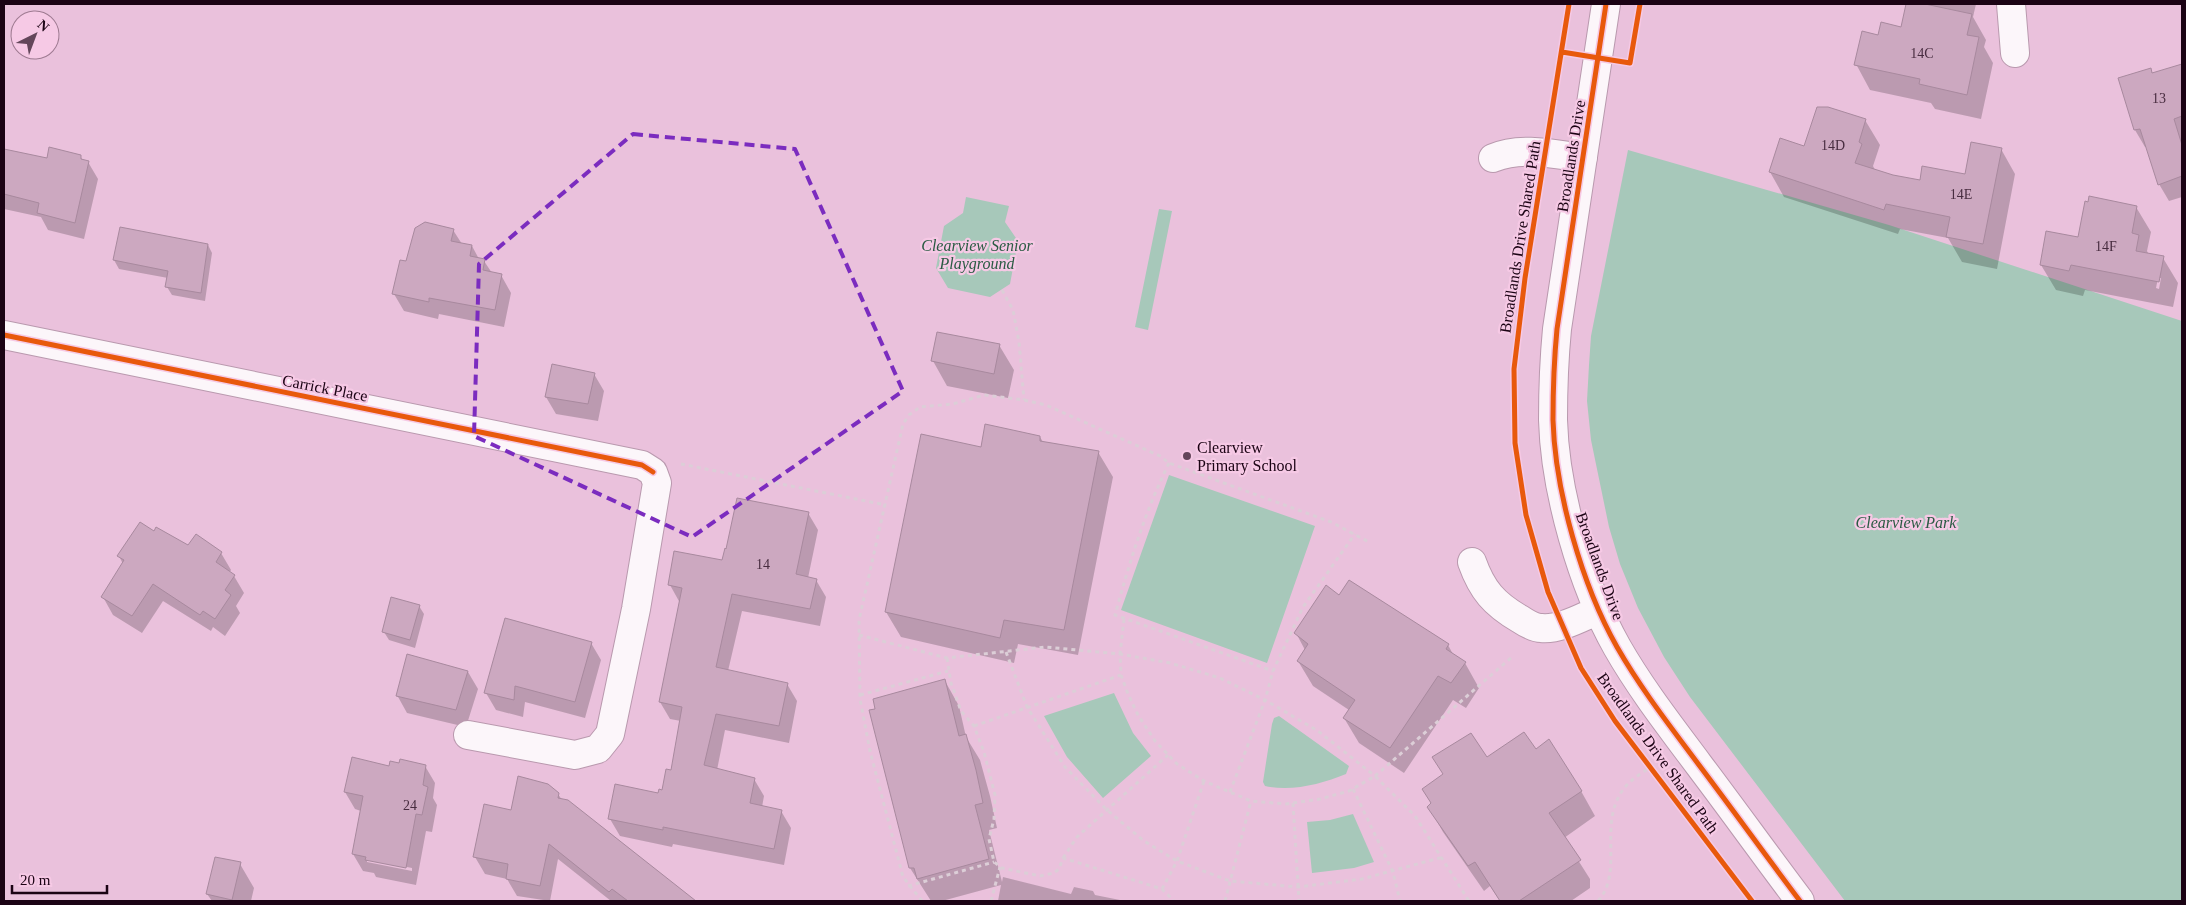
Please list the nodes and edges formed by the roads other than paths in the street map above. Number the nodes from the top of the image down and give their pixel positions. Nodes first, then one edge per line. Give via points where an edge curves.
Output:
1 (1606, 4) edge
2 (2011, 4) edge
3 (2015, 53) dead end
4 (1493, 158) dead end
5 (1583, 158) junction
6 (4, 336) edge
7 (1472, 562) dead end
8 (1599, 610) junction
9 (468, 735) dead end
10 (1800, 901) edge

1 - 5 street, Broadlands Drive
2 - 3 street
4 - 5 street via 1518,152
5 - 8 street, Broadlands Drive via 1557,329 1553,422 1568,516
6 - 9 street, Carrick Place via 647,468 657,483 636,609 610,734 598,749 575,755
7 - 8 street via 1490,597 1527,624 1541,628 1563,625
8 - 10 street, Broadlands Drive via 1616,646 1641,686

